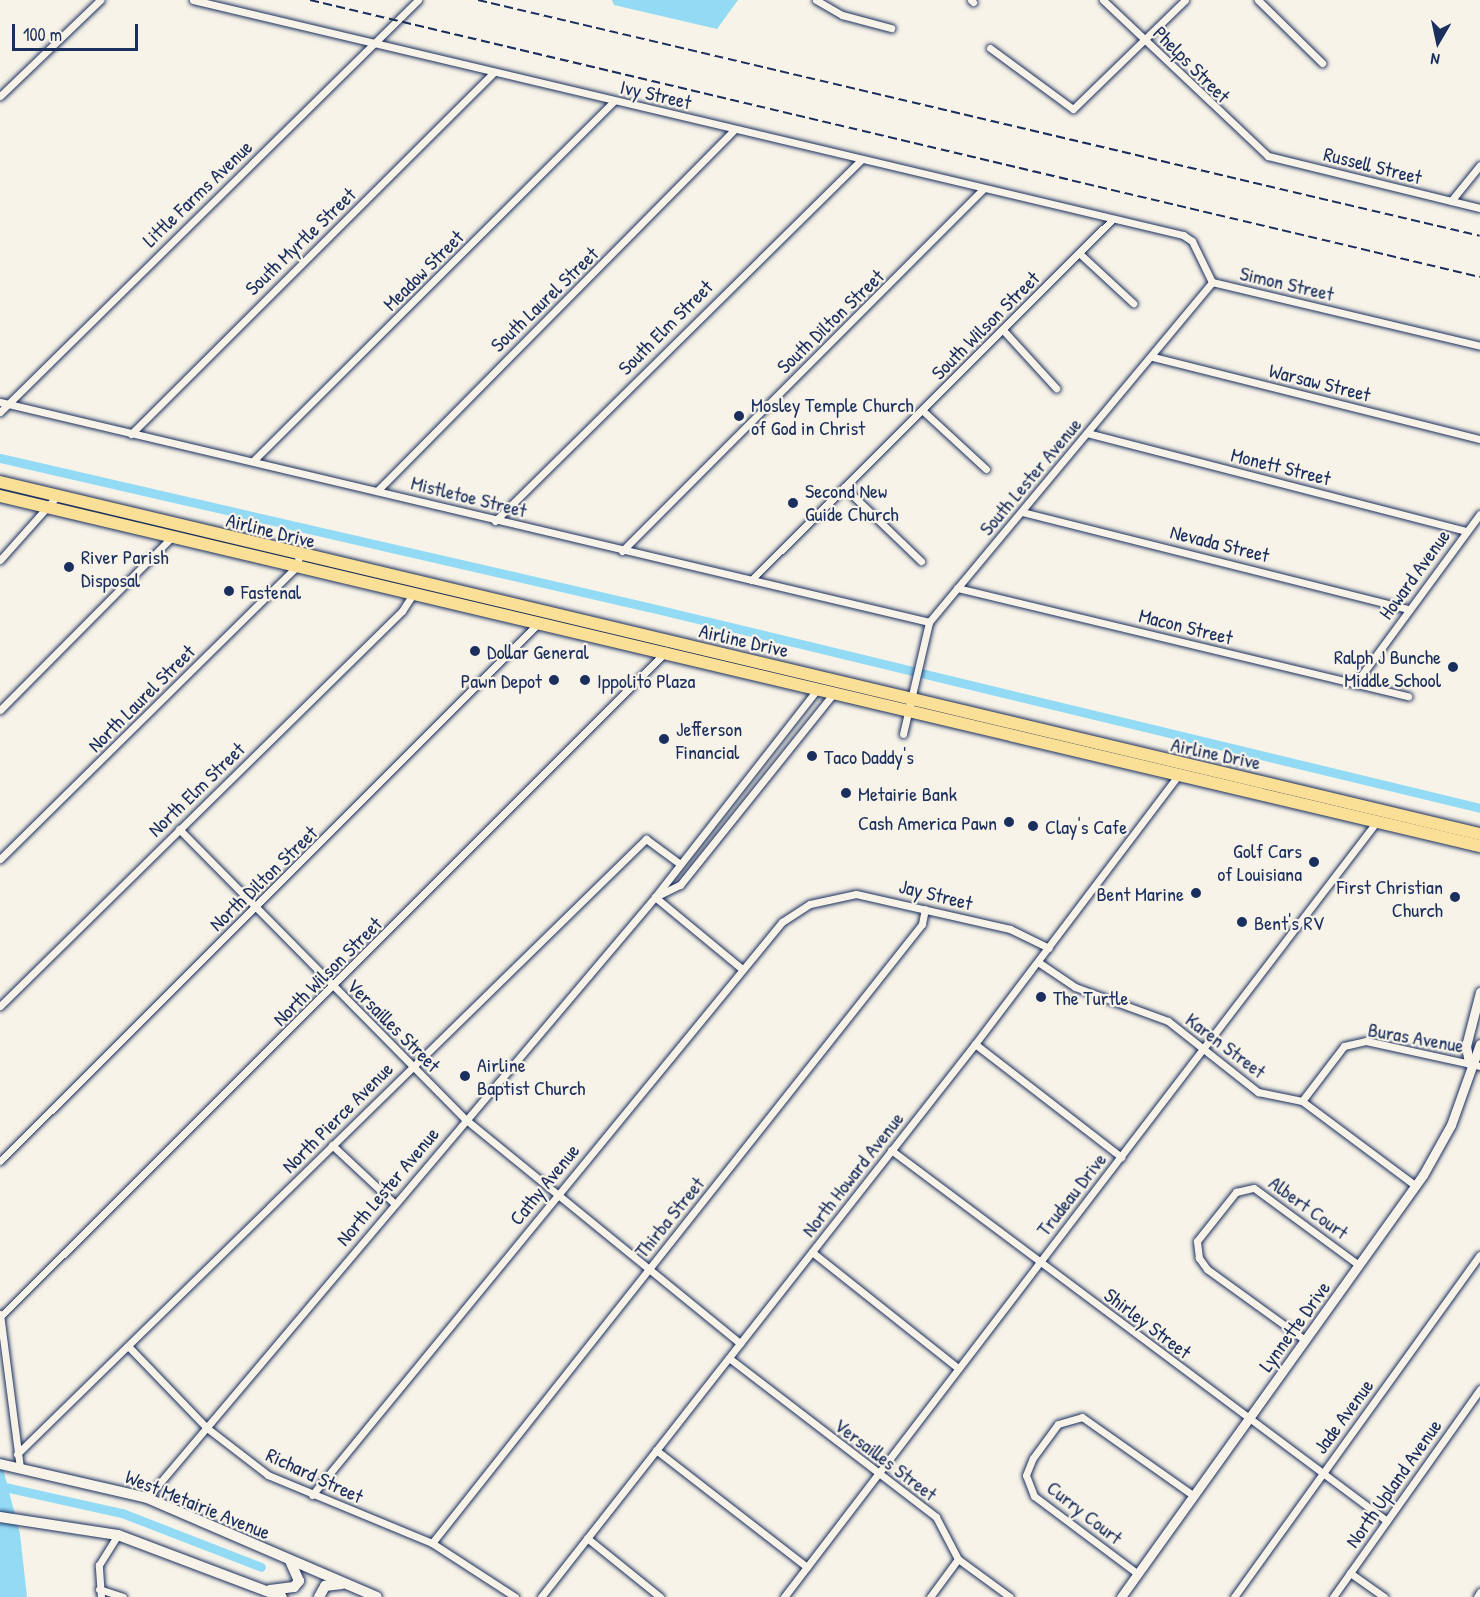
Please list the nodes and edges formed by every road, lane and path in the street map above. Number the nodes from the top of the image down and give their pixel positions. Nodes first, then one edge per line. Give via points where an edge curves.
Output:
1 (100, 0) edge
2 (193, 0) edge
3 (418, 0) edge
4 (816, 0) edge
5 (1104, 0) edge
6 (1185, 0) edge
7 (1258, 0) edge
8 (891, 28) dead end
9 (1144, 40) junction
10 (372, 46) junction
11 (990, 48) dead end
12 (1322, 63) dead end
13 (493, 73) junction
14 (0, 96) edge
15 (614, 101) junction
16 (734, 130) junction
17 (1259, 151) joint
18 (861, 160) junction
19 (1480, 165) edge
20 (983, 189) junction
21 (1451, 201) junction
22 (1480, 208) edge
23 (1113, 219) junction
24 (1079, 253) junction
25 (1212, 282) junction
26 (1133, 303) dead end
27 (1003, 330) junction
28 (1480, 346) edge
29 (1153, 357) junction
30 (1056, 388) dead end
31 (3, 403) edge
32 (922, 410) junction
33 (0, 412) edge
34 (1087, 433) junction
35 (131, 434) junction
36 (1480, 439) edge
37 (253, 461) junction
38 (986, 469) dead end
39 (0, 482) edge
40 (844, 487) junction
41 (377, 491) junction
42 (0, 496) edge
43 (57, 496) junction
44 (50, 508) junction
45 (1022, 512) junction
46 (1480, 514) edge
47 (495, 521) junction
48 (175, 531) junction
49 (1467, 531) junction
50 (622, 551) junction
51 (0, 560) edge
52 (298, 561) junction
53 (921, 561) dead end
54 (751, 580) junction
55 (957, 588) junction
56 (413, 594) junction
57 (1409, 609) junction
58 (542, 619) junction
59 (930, 622) junction
60 (669, 649) junction
61 (1355, 684) junction
62 (829, 685) junction
63 (1408, 696) dead end
64 (912, 699) junction
65 (0, 710) edge
66 (903, 734) dead end
67 (773, 744) junction
68 (785, 755) junction
69 (1181, 771) junction
70 (747, 776) junction
71 (759, 785) junction
72 (1380, 816) junction
73 (178, 829) junction
74 (1480, 834) edge
75 (1480, 846) edge
76 (0, 859) edge
77 (680, 864) junction
78 (655, 897) junction
79 (810, 903) joint
80 (255, 909) junction
81 (925, 909) junction
82 (1049, 948) junction
83 (1038, 962) junction
84 (742, 969) junction
85 (334, 987) junction
86 (1480, 992) edge
87 (0, 1006) edge
88 (975, 1044) junction
89 (1480, 1044) edge
90 (1204, 1050) junction
91 (1470, 1063) junction
92 (412, 1066) junction
93 (1480, 1066) edge
94 (1302, 1101) junction
95 (465, 1119) junction
96 (332, 1145) junction
97 (891, 1150) junction
98 (1121, 1157) junction
99 (0, 1161) edge
100 (1416, 1186) junction
101 (557, 1194) junction
102 (394, 1203) junction
103 (812, 1252) junction
104 (1480, 1255) edge
105 (1040, 1262) junction
106 (1359, 1264) junction
107 (649, 1268) junction
108 (0, 1314) edge
109 (1305, 1340) junction
110 (740, 1343) junction
111 (128, 1346) junction
112 (729, 1358) junction
113 (958, 1368) junction
114 (1480, 1389) edge
115 (1249, 1419) junction
116 (207, 1428) junction
117 (657, 1450) junction
118 (17, 1454) junction
119 (10, 1466) edge
120 (1322, 1473) junction
121 (878, 1474) junction
122 (312, 1495) junction
123 (1194, 1496) junction
124 (147, 1498) junction
125 (0, 1517) edge
126 (1387, 1521) junction
127 (118, 1534) junction
128 (588, 1538) junction
129 (432, 1543) junction
130 (958, 1559) junction
131 (288, 1560) junction
132 (807, 1567) junction
133 (1350, 1573) junction
134 (1138, 1574) junction
135 (351, 1586) junction
136 (261, 1588) junction
137 (1480, 1592) edge
138 (100, 1593) edge
139 (123, 1597) edge
140 (282, 1597) edge
141 (319, 1597) edge
142 (377, 1597) edge
143 (515, 1597) edge
144 (541, 1597) edge
145 (660, 1597) edge
146 (784, 1597) edge
147 (930, 1597) edge
148 (1010, 1597) edge
149 (1121, 1597) edge
150 (1233, 1597) edge
151 (1334, 1597) edge
152 (1384, 1597) edge
153 (1477, 1597) edge

1 - 14 street
2 - 10 street, Ivy Street
3 - 10 street, Little Farms Avenue
4 - 8 street via 842,15
5 - 9 street, Phelps Street
6 - 9 street
7 - 12 street
9 - 11 street via 1073,109
9 - 17 street, Phelps Street
10 - 13 street, Ivy Street
10 - 31 street, Little Farms Avenue
13 - 15 street, Ivy Street
13 - 35 street, South Myrtle Street
15 - 16 street, Ivy Street
15 - 37 street, Meadow Street
16 - 18 street, Ivy Street
16 - 41 street, South Laurel Street
17 - 21 street, Russell Street
18 - 20 street, Ivy Street
18 - 47 street, South Elm Street
19 - 21 street
20 - 23 street, Ivy Street
20 - 50 street, South Dilton Street
21 - 22 street, Russell Street
23 - 24 street, South Wilson Street
23 - 25 street, Simon Street via 1183,235 1192,241
24 - 26 street
24 - 27 street, South Wilson Street
25 - 28 street, Simon Street
25 - 29 street, South Lester Avenue
27 - 30 street
27 - 32 street, South Wilson Street
29 - 34 street, South Lester Avenue
29 - 36 street, Warsaw Street
31 - 33 street, Little Farms Avenue
31 - 35 street, Mistletoe Street
32 - 38 street
32 - 40 street, South Wilson Street
34 - 45 street, South Lester Avenue
34 - 49 street, Monett Street
35 - 37 street, Mistletoe Street
37 - 41 street, Mistletoe Street
39 - 43 highway, Airline Drive
40 - 53 street
40 - 54 street, South Wilson Street
41 - 47 street, Mistletoe Street
42 - 44 highway, Airline Drive
43 - 44 street
43 - 48 highway, Airline Drive
44 - 48 highway, Airline Drive
44 - 51 street
45 - 55 street, South Lester Avenue
45 - 57 street, Nevada Street
46 - 49 street, Howard Avenue
47 - 50 street, Mistletoe Street
48 - 52 highway, Airline Drive
48 - 65 street
49 - 57 street, Howard Avenue
50 - 54 street, Mistletoe Street
52 - 56 highway, Airline Drive
52 - 58 highway, Airline Drive
52 - 76 street, North Laurel Street
54 - 59 street, Mistletoe Street
55 - 59 street, South Lester Avenue
55 - 61 street, Macon Street
56 - 58 highway, Airline Drive
56 - 73 street, North Elm Street via 402,611
57 - 61 street, Howard Avenue
58 - 60 highway, Airline Drive
58 - 80 street, North Dilton Street
59 - 64 street, South Lester Avenue
60 - 62 highway, Airline Drive
60 - 85 street, North Wilson Street
61 - 63 street, Macon Street
62 - 64 highway, Airline Drive
62 - 67 street, North Lester Avenue
62 - 68 street, North Lester Avenue
64 - 66 street, South Lester Avenue
64 - 69 highway, Airline Drive
67 - 68 street
67 - 70 street, North Lester Avenue
68 - 71 street, North Lester Avenue
69 - 72 highway, Airline Drive
69 - 82 street, North Howard Avenue
70 - 71 street
70 - 77 street, North Lester Avenue
71 - 78 street, North Lester Avenue via 680,885
72 - 74 highway, Airline Drive
72 - 75 highway, Airline Drive
72 - 90 street, Trudeau Drive
73 - 80 street, Versailles Street
73 - 87 street, North Elm Street
77 - 78 street, North Lester Avenue
77 - 92 street, North Pierce Avenue via 648,838
78 - 84 street
78 - 95 street, North Lester Avenue
79 - 81 street, Jay Street via 856,894
79 - 84 street, Cathy Avenue via 782,922
80 - 85 street, Versailles Street
80 - 99 street, North Dilton Street
81 - 82 street, Jay Street via 1010,929
81 - 107 street, Thirba Street via 922,924
82 - 83 street, North Howard Avenue
83 - 88 street, North Howard Avenue
83 - 90 street, Karen Street via 1075,987 1149,1010
84 - 101 street, Cathy Avenue
85 - 92 street, Versailles Street
85 - 108 street, North Wilson Street
86 - 91 street, Lynnette Drive via 1466,1046
88 - 97 street, North Howard Avenue
88 - 98 street
89 - 91 street, Lynnette Drive
90 - 94 street, Karen Street via 1258,1092
90 - 98 street, Trudeau Drive
91 - 93 street, Buras Avenue
91 - 94 street, Buras Avenue via 1366,1041 1344,1046
91 - 100 street, Lynnette Drive via 1451,1125
92 - 95 street, Versailles Street
92 - 96 street, North Pierce Avenue
94 - 100 street, Karen Street
95 - 101 street, Versailles Street
95 - 102 street, North Lester Avenue
96 - 102 street
96 - 111 street, North Pierce Avenue
97 - 103 street, North Howard Avenue
97 - 105 street, Shirley Street
98 - 105 street, Trudeau Drive
100 - 106 street, Lynnette Drive
101 - 107 street, Versailles Street
101 - 122 street, Cathy Avenue
102 - 116 street, North Lester Avenue
103 - 110 street, North Howard Avenue
103 - 113 street
104 - 120 street, Jade Avenue
105 - 113 street, Trudeau Drive
105 - 115 street, Shirley Street
106 - 109 street, Lynnette Drive
106 - 109 street, Albert Court via 1254,1188 1236,1192 1197,1241 1199,1258 1207,1269
107 - 110 street, Versailles Street
107 - 129 street, Thirba Street
108 - 118 street
109 - 115 street, Lynnette Drive
110 - 112 street, North Howard Avenue
111 - 116 street, Richard Street
111 - 118 street, North Pierce Avenue
112 - 117 street, North Howard Avenue
112 - 121 street, Versailles Street
113 - 121 street, Trudeau Drive
114 - 126 street, North Upland Avenue
115 - 120 street, Shirley Street
115 - 123 street, Lynnette Drive
116 - 122 street, Richard Street via 268,1475
116 - 124 street, North Lester Avenue
117 - 128 street, North Howard Avenue
117 - 132 street
118 - 119 street
119 - 124 main road, West Metairie Avenue
120 - 126 street, Shirley Street
120 - 150 street, Jade Avenue
121 - 130 street, Versailles Street via 936,1517
121 - 132 street, Trudeau Drive
122 - 129 street, Richard Street
123 - 134 street, Lynnette Drive
123 - 134 street, Curry Court via 1082,1417 1058,1424 1033,1458 1026,1475 1034,1496
124 - 131 main road, West Metairie Avenue
125 - 127 main road
126 - 133 street, North Upland Avenue
127 - 136 main road
127 - 138 street via 99,1565
128 - 144 street, North Howard Avenue
128 - 145 street
129 - 143 street, Richard Street
130 - 147 street
130 - 148 street, Versailles Street
131 - 135 main road, West Metairie Avenue
131 - 136 main road via 298,1570 294,1587
132 - 146 street, Trudeau Drive
133 - 151 street, North Upland Avenue
133 - 152 street
134 - 149 street, Lynnette Drive
135 - 141 main road via 325,1586
135 - 142 main road, West Metairie Avenue
136 - 140 main road
137 - 153 street
138 - 139 street

